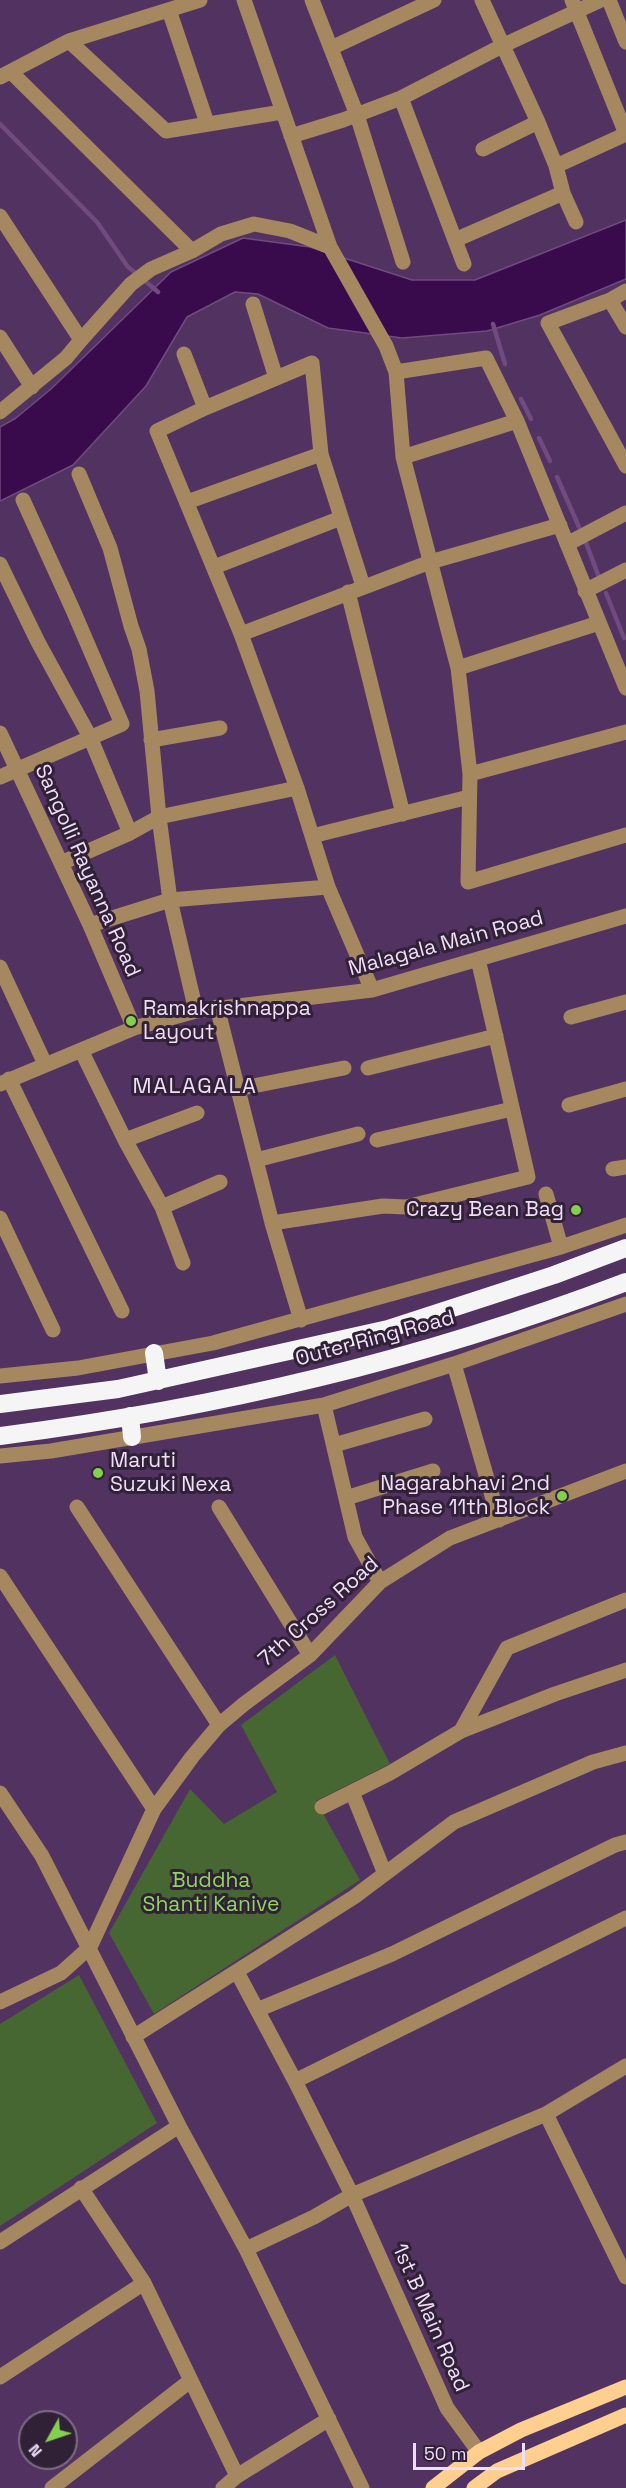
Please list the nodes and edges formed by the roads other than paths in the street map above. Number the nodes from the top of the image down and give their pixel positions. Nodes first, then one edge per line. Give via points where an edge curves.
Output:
1 (200, 0) edge
2 (244, 0) edge
3 (312, 0) edge
4 (435, 0) edge
5 (482, 0) edge
6 (601, 0) edge
7 (609, 0) edge
8 (574, 5) edge
9 (169, 10) junction
10 (69, 41) junction
11 (626, 42) edge
12 (504, 45) junction
13 (331, 48) junction
14 (5, 75) edge
15 (401, 98) junction
16 (282, 112) junction
17 (357, 115) junction
18 (538, 122) junction
19 (207, 123) junction
20 (626, 134) edge
21 (291, 136) junction
22 (483, 149) dead end
23 (556, 166) junction
24 (563, 193) junction
25 (0, 216) edge
26 (576, 222) dead end
27 (455, 240) junction
28 (330, 248) junction
29 (192, 250) junction
30 (403, 262) dead end
31 (464, 264) dead end
32 (626, 291) edge
33 (610, 300) junction
34 (253, 304) dead end
35 (626, 327) edge
36 (0, 337) edge
37 (81, 340) junction
38 (184, 354) dead end
39 (396, 372) junction
40 (276, 378) junction
41 (32, 387) junction
42 (205, 408) junction
43 (0, 412) edge
44 (517, 421) junction
45 (321, 454) junction
46 (403, 457) junction
47 (626, 466) edge
48 (79, 474) dead end
49 (23, 500) dead end
50 (187, 502) junction
51 (626, 513) edge
52 (341, 518) junction
53 (560, 525) junction
54 (567, 544) junction
55 (430, 562) junction
56 (0, 564) edge
57 (214, 567) junction
58 (626, 570) edge
59 (363, 586) junction
60 (585, 591) junction
61 (348, 592) junction
62 (598, 623) junction
63 (241, 634) junction
64 (620, 652) edge
65 (458, 668) junction
66 (626, 688) edge
67 (149, 717) junction
68 (122, 724) junction
69 (220, 728) dead end
70 (626, 732) edge
71 (0, 733) edge
72 (90, 737) junction
73 (151, 740) junction
74 (18, 769) junction
75 (470, 774) junction
76 (0, 777) edge
77 (297, 788) junction
78 (469, 797) junction
79 (403, 814) junction
80 (159, 817) junction
81 (130, 833) junction
82 (626, 835) edge
83 (312, 836) junction
84 (61, 863) junction
85 (328, 887) junction
86 (170, 900) junction
87 (626, 916) edge
88 (90, 925) junction
89 (478, 959) junction
90 (0, 967) edge
91 (372, 990) junction
92 (626, 1002) edge
93 (217, 1007) junction
94 (196, 1011) junction
95 (571, 1017) dead end
96 (134, 1028) junction
97 (496, 1036) junction
98 (81, 1050) junction
99 (45, 1064) junction
100 (344, 1068) dead end
101 (368, 1068) dead end
102 (5, 1082) edge
103 (238, 1089) junction
104 (626, 1089) edge
105 (569, 1104) dead end
106 (512, 1109) junction
107 (197, 1113) dead end
108 (358, 1134) dead end
109 (125, 1140) junction
110 (376, 1140) dead end
111 (256, 1160) junction
112 (220, 1182) dead end
113 (546, 1194) dead end
114 (162, 1207) junction
115 (0, 1218) edge
116 (272, 1223) junction
117 (626, 1225) edge
118 (561, 1246) junction
119 (626, 1248) edge
120 (183, 1263) dead end
121 (626, 1282) edge
122 (626, 1304) edge
123 (122, 1311) dead end
124 (301, 1320) junction
125 (53, 1330) dead end
126 (154, 1353) junction
127 (454, 1364) junction
128 (0, 1376) edge
129 (158, 1381) junction
130 (0, 1404) edge
131 (324, 1405) junction
132 (130, 1416) junction
133 (425, 1419) dead end
134 (0, 1436) edge
135 (132, 1437) junction
136 (334, 1445) junction
137 (0, 1456) edge
138 (433, 1471) dead end
139 (626, 1471) edge
140 (346, 1498) junction
141 (78, 1507) dead end
142 (219, 1507) dead end
143 (499, 1520) junction
144 (0, 1576) edge
145 (380, 1582) junction
146 (626, 1600) edge
147 (310, 1655) junction
148 (626, 1670) edge
149 (219, 1725) junction
150 (461, 1731) junction
151 (626, 1753) edge
152 (352, 1792) junction
153 (0, 1793) edge
154 (322, 1807) dead end
155 (154, 1809) junction
156 (626, 1842) edge
157 (385, 1874) junction
158 (626, 1918) edge
159 (90, 1947) junction
160 (237, 1972) junction
161 (0, 2002) edge
162 (257, 2010) junction
163 (133, 2037) junction
164 (626, 2066) edge
165 (296, 2081) junction
166 (546, 2114) junction
167 (179, 2126) junction
168 (81, 2188) junction
169 (352, 2195) junction
170 (0, 2242) edge
171 (246, 2249) junction
172 (626, 2277) edge
173 (144, 2283) junction
174 (0, 2377) edge
175 (190, 2381) junction
176 (626, 2387) edge
177 (626, 2415) edge
178 (329, 2419) junction
179 (479, 2452) junction
180 (237, 2476) junction
181 (52, 2488) edge
182 (223, 2488) edge
183 (362, 2488) edge
184 (434, 2488) edge
185 (474, 2488) edge

1 - 9 street
2 - 16 street
3 - 13 street
4 - 13 street
5 - 12 street
6 - 8 street
7 - 11 street
8 - 12 street
8 - 20 street
9 - 10 street
9 - 19 street
10 - 14 street
10 - 19 street via 166,131
12 - 15 street
12 - 18 street
13 - 17 street
14 - 29 street
15 - 17 street
15 - 27 street
16 - 19 street
16 - 21 street
17 - 21 street
17 - 30 street
18 - 22 street
18 - 23 street
20 - 23 street
21 - 28 street
23 - 24 street
24 - 26 street
24 - 27 street
25 - 37 street
27 - 31 street
28 - 29 street via 290,231 254,224 221,234
28 - 39 street via 386,346
29 - 37 street via 151,269 131,284
32 - 33 street
33 - 35 street
33 - 47 street via 548,323
34 - 40 street
36 - 41 street
37 - 41 street
38 - 42 street
39 - 44 street via 486,358
39 - 46 street
40 - 42 street
40 - 45 street via 312,363
41 - 43 street
42 - 50 street via 156,432
44 - 46 street
44 - 53 street
45 - 50 street
45 - 52 street
46 - 55 street
48 - 67 street via 110,548 139,649
49 - 68 street
50 - 57 street
51 - 54 street
52 - 57 street
52 - 59 street
53 - 54 street
53 - 55 street
54 - 60 street
55 - 59 street
55 - 65 street
56 - 72 street
57 - 63 street
58 - 60 street
59 - 61 street
60 - 62 street
61 - 63 street
61 - 79 street
62 - 64 street
62 - 65 street
63 - 77 street
64 - 66 street
65 - 75 street
67 - 68 street
67 - 73 street
68 - 72 street
69 - 73 street
70 - 75 street
71 - 74 street, Sangolli Rayanna Road
72 - 74 street
72 - 81 street
73 - 80 street
74 - 76 street
74 - 84 street, Sangolli Rayanna Road
75 - 78 street
77 - 80 street
77 - 83 street
78 - 79 street
78 - 82 street via 468,882
79 - 83 street
80 - 81 street
80 - 86 street
81 - 84 street
83 - 85 street
84 - 88 street, Sangolli Rayanna Road
85 - 86 street
85 - 91 street
86 - 88 street
86 - 94 street
87 - 89 street, Malagala Main Road
88 - 96 street, Sangolli Rayanna Road
89 - 91 street, Malagala Main Road
89 - 97 street
90 - 99 street
91 - 93 street, Malagala Main Road
92 - 95 street
93 - 94 street, Malagala Main Road
93 - 103 street
94 - 96 street, Malagala Main Road
96 - 98 street, Malagala Main Road
97 - 101 street
97 - 106 street
98 - 99 street, Malagala Main Road
98 - 109 street
99 - 102 street, Malagala Main Road
100 - 103 street
102 - 123 street
103 - 111 street
104 - 105 street
106 - 110 street
106 - 116 street via 528,1177 406,1207 383,1206
107 - 109 street
108 - 111 street
109 - 114 street
111 - 116 street
112 - 114 street
113 - 118 street
114 - 120 street
115 - 125 street
116 - 124 street
117 - 118 street
118 - 124 street
119 - 129 highway, Outer Ring Road via 388,1329
121 - 132 highway, Outer Ring Road via 399,1358 247,1395
122 - 127 street
124 - 126 street via 213,1343
126 - 128 street via 78,1368
126 - 129 highway
127 - 131 street
127 - 143 street
129 - 130 highway, Outer Ring Road
131 - 135 street
131 - 136 street
132 - 134 highway, Outer Ring Road
132 - 135 highway
133 - 136 street
135 - 137 street
136 - 140 street
138 - 140 street
139 - 143 street, 7th Cross Road
140 - 145 street via 355,1537
141 - 149 street
142 - 147 street
143 - 145 street, 7th Cross Road via 450,1538
144 - 155 street
145 - 147 street, 7th Cross Road
146 - 150 street via 507,1648
147 - 149 street, 7th Cross Road
148 - 150 street
149 - 155 street, 7th Cross Road
150 - 152 street
151 - 157 street via 593,1762 454,1822
152 - 154 street
152 - 157 street
153 - 159 street via 42,1856
155 - 159 street, 7th Cross Road
156 - 162 street via 392,1954
157 - 160 street
158 - 165 street
159 - 161 street via 60,1973
159 - 163 street
160 - 162 street, 1st B Main Road
160 - 163 street
162 - 165 street, 1st B Main Road
163 - 167 street
164 - 166 street
165 - 169 street, 1st B Main Road
166 - 169 street
166 - 172 street
167 - 168 street
167 - 171 street
168 - 170 street
168 - 173 street
169 - 171 street
169 - 179 street, 1st B Main Road via 447,2408
171 - 178 street
173 - 174 street
173 - 175 street
175 - 180 street
175 - 181 street
176 - 179 main road via 521,2430
177 - 185 main road via 497,2471
178 - 180 street
178 - 183 street
179 - 184 main road
180 - 182 street

